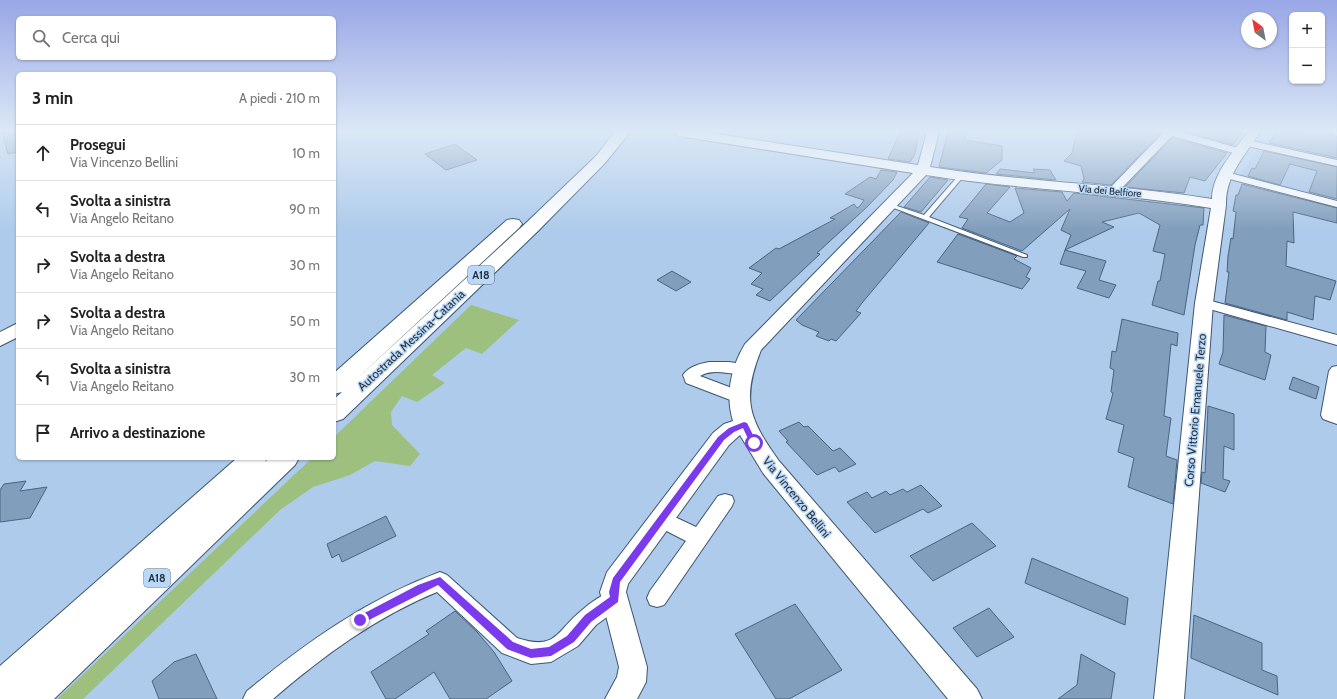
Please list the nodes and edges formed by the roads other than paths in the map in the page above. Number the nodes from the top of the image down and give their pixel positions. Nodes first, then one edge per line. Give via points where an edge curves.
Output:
1 (575, 165) edge
2 (595, 165) edge
3 (888, 165) edge
4 (924, 165) edge
5 (1138, 165) edge
6 (1236, 165) edge
7 (923, 170) junction
8 (961, 176) junction
9 (1113, 191) junction
10 (1221, 191) junction
11 (1337, 204) edge
12 (889, 206) junction
13 (924, 217) junction
14 (1025, 256) dead end
15 (1204, 303) junction
16 (16, 330) edge
17 (0, 340) edge
18 (1337, 340) edge
19 (743, 369) junction
20 (1337, 370) edge
21 (336, 384) edge
22 (739, 397) junction
23 (336, 411) edge
24 (1337, 418) edge
25 (744, 425) junction
26 (252, 460) edge
27 (284, 460) edge
28 (725, 501) dead end
29 (662, 519) junction
30 (699, 538) junction
31 (614, 596) junction
32 (657, 598) dead end
33 (0, 688) edge
34 (29, 699) edge
35 (255, 699) edge
36 (620, 699) edge
37 (967, 699) edge
38 (1169, 699) edge

1 - 21 highway, Autostrada Messina-Catania / A18 via 520,218
2 - 23 highway, Autostrada Messina-Catania / A18
3 - 7 street, Via dei Belfiore
4 - 7 street, Via Vincenzo Bellini
5 - 9 street
6 - 10 street, Corso Vittorio Emanuele Terzo
7 - 8 street, Via dei Belfiore
7 - 12 street, Via Vincenzo Bellini
8 - 9 street, Via dei Belfiore via 1019,184
8 - 13 lane
9 - 10 street, Via dei Belfiore via 1160,195
10 - 11 street
10 - 15 street, Corso Vittorio Emanuele Terzo
12 - 13 lane
12 - 19 street, Via Vincenzo Bellini via 752,348
13 - 14 lane
15 - 18 street
15 - 38 street, Corso Vittorio Emanuele Terzo
16 - 17 street
19 - 22 street, Via Vincenzo Bellini
19 - 22 street via 712,366 699,369 691,375 692,379
20 - 24 street via 1330,415
22 - 25 street, Via Vincenzo Bellini
25 - 29 street via 721,438
25 - 37 street, Via Vincenzo Bellini via 771,467
26 - 33 highway, A18
27 - 34 highway, A18
28 - 30 street
29 - 30 street
29 - 31 street via 616,580
30 - 32 street
31 - 35 street via 588,618 570,639 551,651 531,653 510,646 440,581 421,588 360,620 316,649
31 - 36 street via 633,667 632,682

